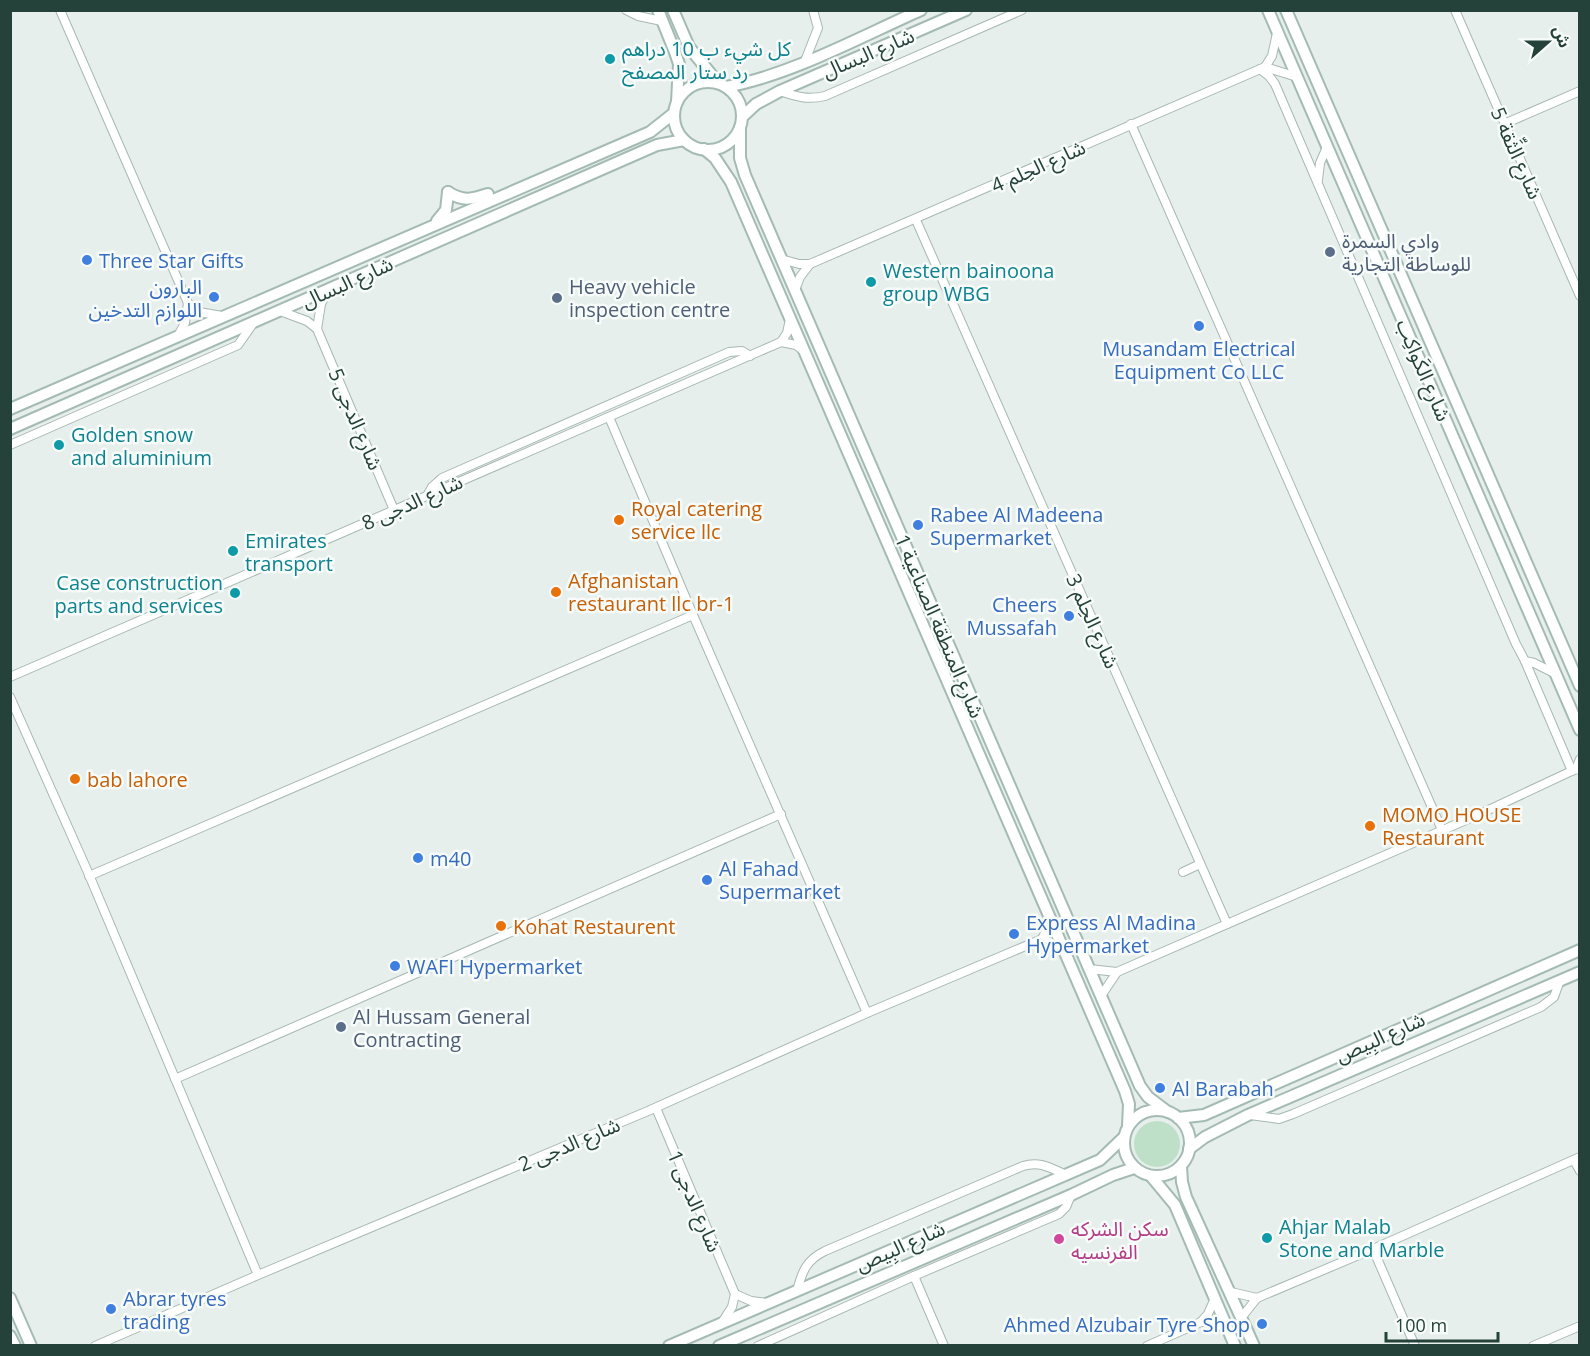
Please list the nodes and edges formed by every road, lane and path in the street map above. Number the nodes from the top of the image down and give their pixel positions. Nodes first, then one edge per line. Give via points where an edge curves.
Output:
1 (60, 10) edge
2 (626, 10) edge
3 (673, 10) edge
4 (813, 10) edge
5 (921, 10) edge
6 (966, 10) edge
7 (1022, 10) edge
8 (1268, 10) edge
9 (1286, 10) edge
10 (1455, 10) edge
11 (660, 16) edge
12 (1277, 32) junction
13 (805, 61) junction
14 (1262, 68) junction
15 (1297, 77) junction
16 (722, 85) junction
17 (780, 91) junction
18 (1580, 91) edge
19 (675, 108) junction
20 (741, 123) junction
21 (1131, 124) junction
22 (1504, 124) junction
23 (684, 140) junction
24 (1327, 147) junction
25 (704, 149) junction
26 (1318, 184) junction
27 (512, 190) junction
28 (916, 220) junction
29 (429, 226) junction
30 (781, 260) junction
31 (810, 264) junction
32 (328, 290) junction
33 (795, 290) junction
34 (1580, 296) edge
35 (188, 303) junction
36 (280, 311) junction
37 (222, 316) junction
38 (790, 318) junction
39 (254, 322) junction
40 (317, 329) junction
41 (178, 336) junction
42 (781, 342) junction
43 (804, 351) junction
44 (750, 356) junction
45 (10, 410) edge
46 (609, 417) junction
47 (10, 429) edge
48 (10, 445) edge
49 (427, 496) junction
50 (394, 510) junction
51 (693, 615) junction
52 (1525, 661) junction
53 (1556, 674) junction
54 (10, 677) edge
55 (1580, 686) edge
56 (10, 697) edge
57 (1580, 730) edge
58 (1580, 759) edge
59 (1576, 770) edge
60 (781, 814) junction
61 (1442, 830) junction
62 (1200, 864) junction
63 (1183, 872) dead end
64 (89, 876) junction
65 (1048, 914) junction
66 (1227, 924) junction
67 (1042, 939) junction
68 (1062, 946) junction
69 (1580, 950) edge
70 (1089, 969) junction
71 (1118, 972) junction
72 (1580, 972) edge
73 (1560, 980) junction
74 (1101, 996) junction
75 (867, 1013) junction
76 (175, 1080) junction
77 (656, 1108) junction
78 (1173, 1115) junction
79 (1248, 1115) junction
80 (1126, 1131) junction
81 (1189, 1149) junction
82 (1577, 1158) edge
83 (1181, 1166) junction
84 (1134, 1168) junction
85 (1580, 1171) edge
86 (1064, 1174) junction
87 (1151, 1176) junction
88 (1071, 1195) junction
89 (1372, 1249) junction
90 (258, 1275) junction
91 (914, 1275) junction
92 (797, 1291) junction
93 (1231, 1292) junction
94 (735, 1294) junction
95 (10, 1298) edge
96 (1215, 1298) junction
97 (1257, 1298) junction
98 (769, 1304) junction
99 (1242, 1318) junction
100 (1201, 1322) junction
101 (720, 1324) junction
102 (1580, 1326) edge
103 (1228, 1329) junction
104 (10, 1336) edge
105 (15, 1346) edge
106 (31, 1346) edge
107 (95, 1346) edge
108 (669, 1346) edge
109 (719, 1346) edge
110 (758, 1346) edge
111 (944, 1346) edge
112 (1147, 1346) edge
113 (1235, 1346) edge
114 (1254, 1346) edge
115 (1415, 1346) edge
116 (1533, 1346) edge

1 - 35 street
2 - 11 street via 638,16
3 - 16 street via 689,47
4 - 13 street via 818,28
5 - 13 street, شارع البسال
6 - 17 street, شارع البسال
7 - 17 street via 825,96 799,98
8 - 12 street, شارع الكَواكِب
9 - 55 street, شارع الكَواكِب
10 - 22 street, شارع الثِّقة 5
11 - 19 street via 679,64
12 - 14 street via 1272,56
12 - 15 street, شارع الكَواكِب
13 - 16 street, شارع البسال via 746,83
14 - 15 street
14 - 21 street, شارع الحِلم 4
14 - 26 street via 1275,84
15 - 24 street, شارع الكَواكِب
16 - 19 street via 696,84 681,95
16 - 20 street via 738,100
17 - 20 street, شارع البسال via 756,104
18 - 22 street
19 - 23 street via 678,132
19 - 27 street, شارع البسال via 650,132
20 - 25 street via 729,142
20 - 30 street, شارع المنطقة الصناعية 1 via 740,158
21 - 28 street, شارع الحِلم 4
21 - 61 street
22 - 34 street, شارع الثِّقة 5
23 - 25 street
23 - 32 street, شارع البسال via 657,145
24 - 26 street
24 - 53 street, شارع الكَواكِب
25 - 38 street, شارع المنطقة الصناعية 1 via 731,182
26 - 52 street
27 - 29 street, شارع البسال
27 - 29 street via 495,191 472,200 448,192 443,216
28 - 31 street, شارع الحِلم 4
28 - 62 street, شارع الحِلم 3
29 - 37 street, شارع البسال
30 - 31 street
30 - 33 street, شارع المنطقة الصناعية 1
31 - 33 street
32 - 36 street, شارع البسال
32 - 40 street
33 - 70 street, شارع المنطقة الصناعية 1
35 - 37 street via 199,312
35 - 41 street
36 - 39 street, شارع البسال
36 - 40 street
37 - 41 street, شارع البسال
38 - 42 street
38 - 43 street, شارع المنطقة الصناعية 1
39 - 47 street, شارع البسال
39 - 48 street via 238,345
40 - 50 street, شارع الدجى 5
41 - 45 street, شارع البسال
42 - 43 street
42 - 44 street, شارع الدجى 8
43 - 65 street, شارع المنطقة الصناعية 1
44 - 46 street, شارع الدجى 8
44 - 49 street via 742,351 729,352 442,478
46 - 49 street, شارع الدجى 8
46 - 51 street
49 - 50 street, شارع الدجى 8
50 - 54 street, شارع الدجى 8
51 - 60 street
51 - 64 street
52 - 53 street
52 - 59 street
53 - 57 street, شارع الكَواكِب
56 - 64 street
58 - 59 street
59 - 61 street
60 - 75 street
60 - 76 street
61 - 66 street
62 - 63 street
62 - 66 street, شارع الحِلم 3
64 - 76 street
65 - 67 street via 1049,925
65 - 68 street, شارع المنطقة الصناعية 1
66 - 71 street
67 - 68 street
67 - 75 street, شارع الدجى 2
68 - 80 street, شارع المنطقة الصناعية 1 via 1125,1091 1129,1104
69 - 78 street, شارع البِيص via 1204,1114
70 - 71 street
70 - 74 street, شارع المنطقة الصناعية 1
71 - 74 street
72 - 73 street, شارع البِيص
73 - 79 street, شارع البِيص
73 - 79 street via 1554,997 1541,1007 1315,1105 1279,1119
74 - 78 street, شارع المنطقة الصناعية 1 via 1140,1086
75 - 77 street, شارع الدجى 2
76 - 90 street
77 - 90 street, شارع الدجى 2
77 - 94 street, شارع الدجى 1
78 - 80 street via 1157,1110 1146,1112 1136,1117
78 - 81 street via 1186,1127
79 - 81 street, شارع البِيص
80 - 84 street via 1124,1148
80 - 86 street, شارع البِيص via 1100,1160
81 - 83 street
82 - 85 street
82 - 89 street
83 - 87 street via 1173,1173
83 - 93 street via 1186,1197
84 - 87 street
84 - 88 street, شارع البِيص
86 - 92 street, شارع البِيص
86 - 92 street via 1032,1163 834,1247 808,1263
87 - 96 street via 1174,1205
88 - 91 street via 1059,1214
88 - 109 street, شارع البِيص
89 - 97 street
89 - 115 street
90 - 107 street, شارع الدجى 2
91 - 110 street
91 - 111 street
92 - 98 street, شارع البِيص
93 - 97 street
93 - 99 street
94 - 98 street
94 - 101 street via 729,1314
95 - 106 street
96 - 100 street
96 - 103 street
97 - 99 street
98 - 101 street, شارع البِيص
99 - 114 street
100 - 103 street
100 - 112 street
101 - 108 street, شارع البِيص
102 - 116 street
103 - 113 street
104 - 105 street

